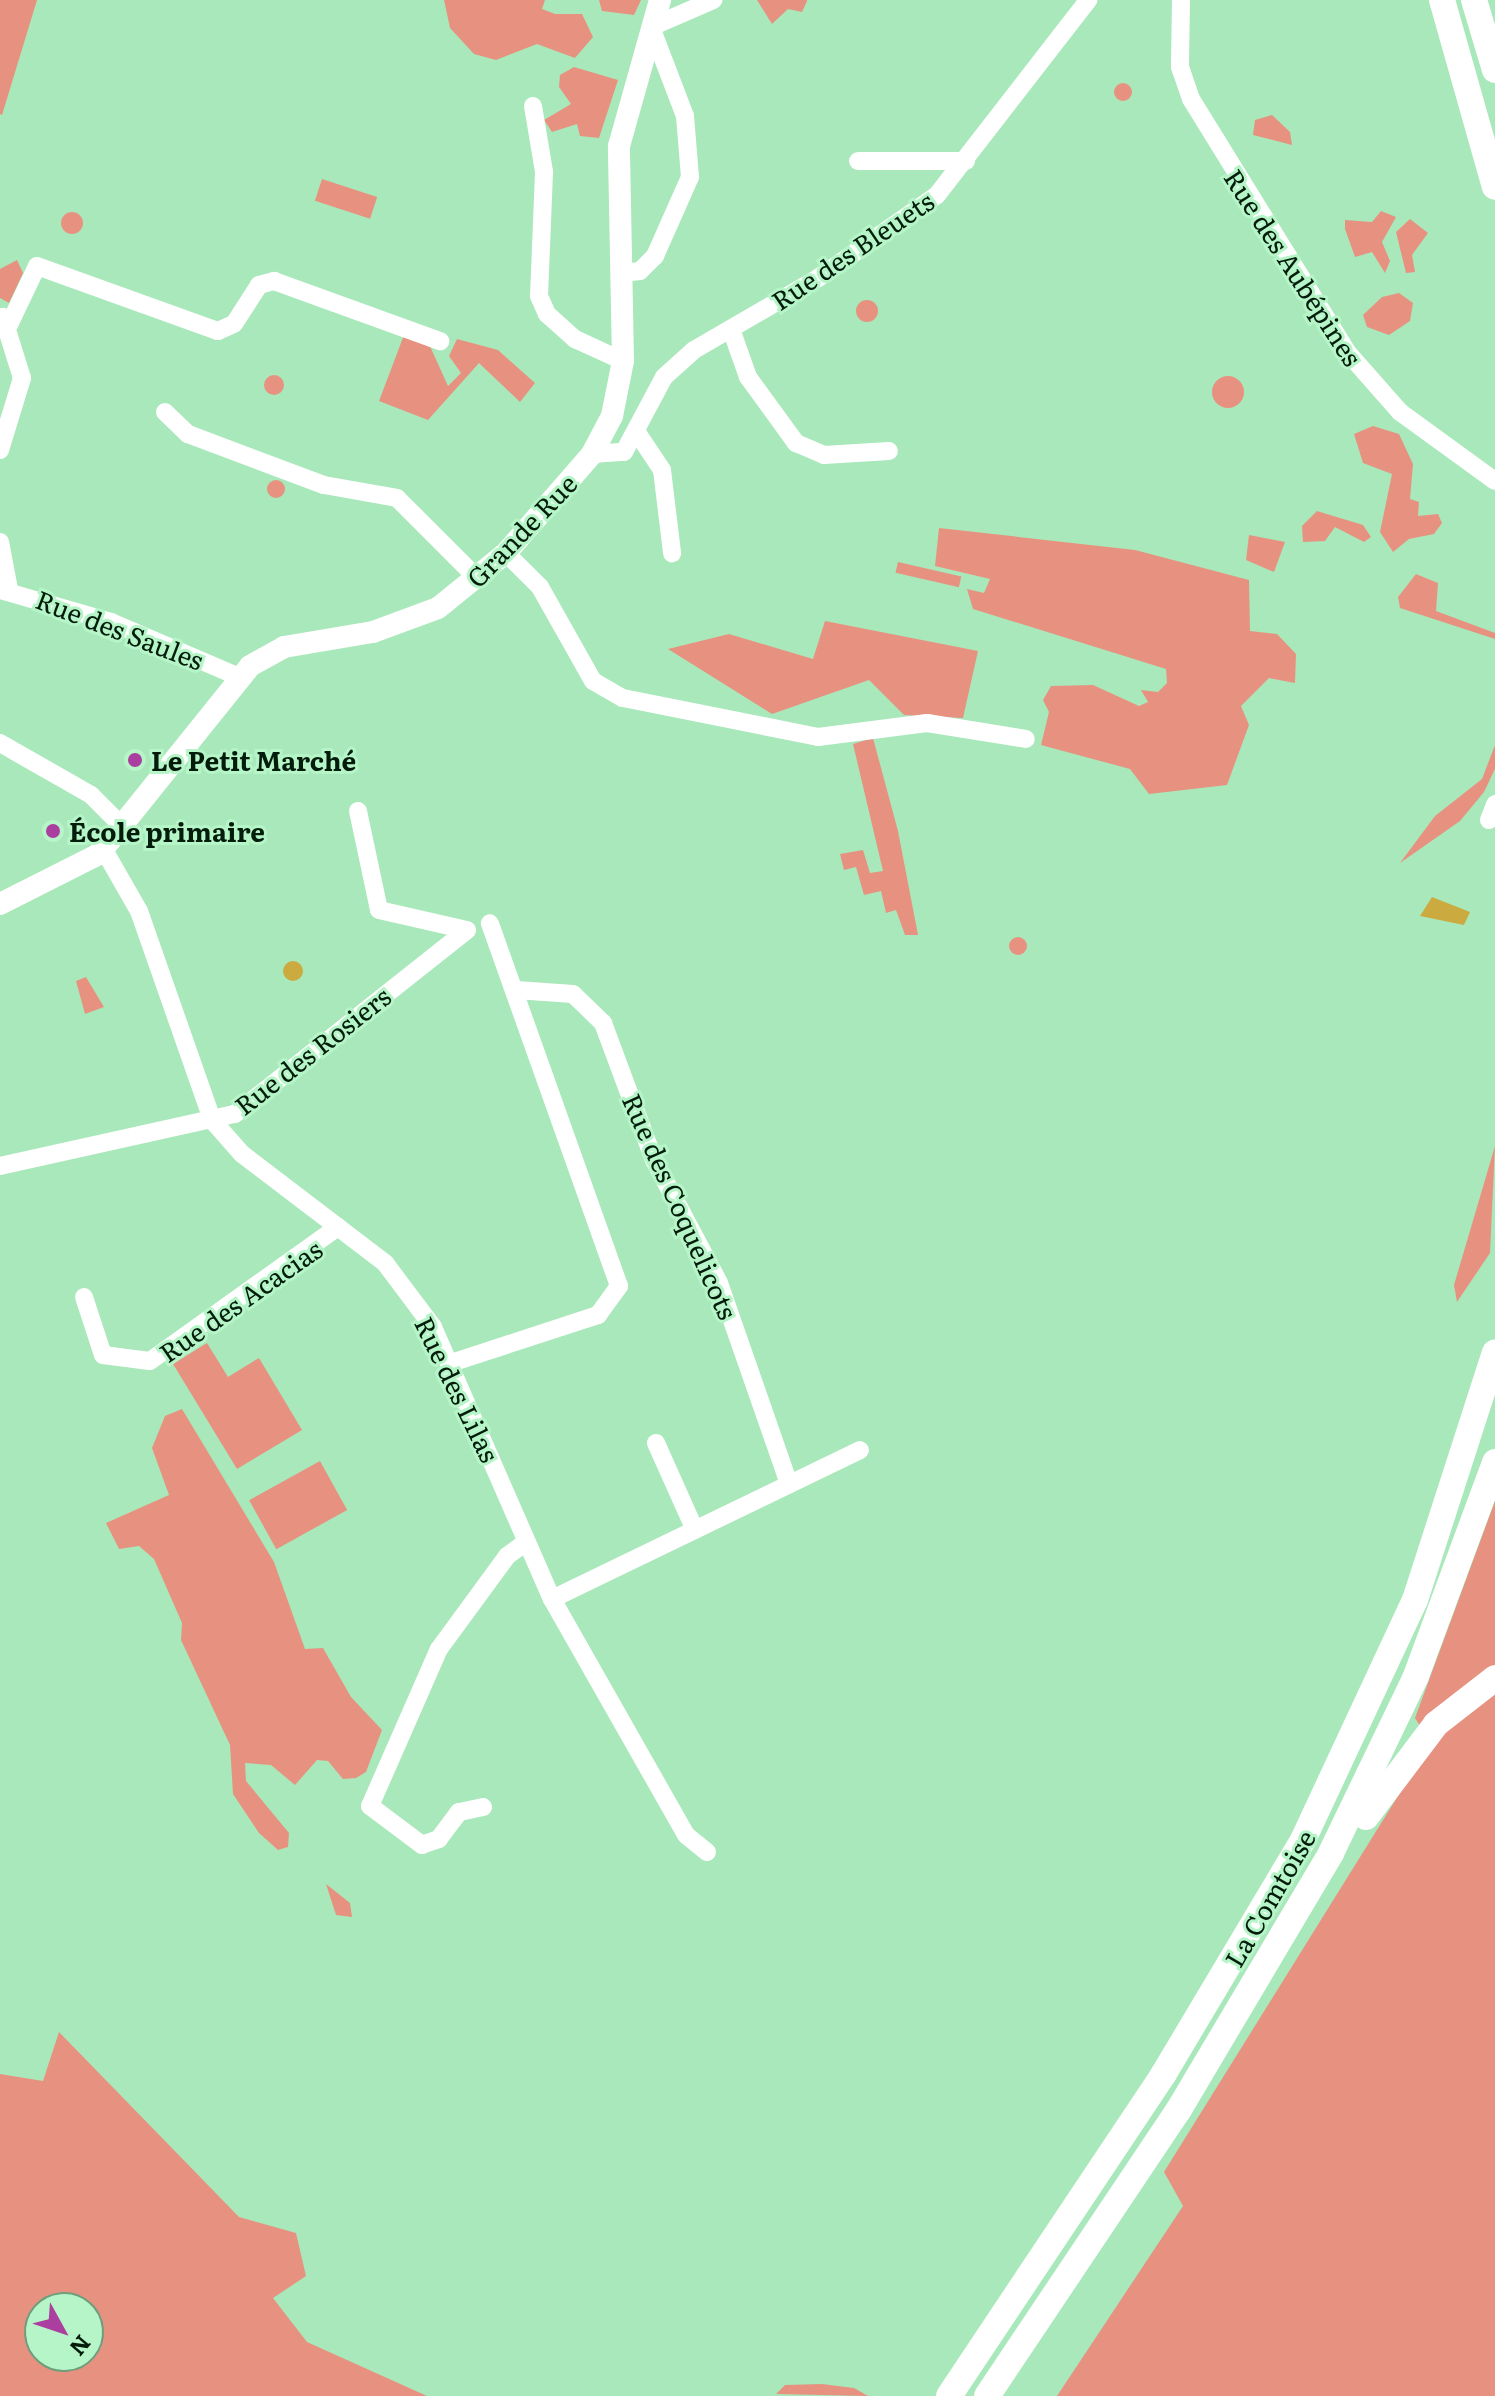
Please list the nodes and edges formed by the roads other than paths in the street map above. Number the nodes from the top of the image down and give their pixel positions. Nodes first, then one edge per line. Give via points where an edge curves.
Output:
1 (713, 0) edge
2 (1088, 0) edge
3 (1181, 0) edge
4 (1442, 0) edge
5 (1474, 0) edge
6 (684, 8) edge
7 (653, 10) edge
8 (1495, 70) edge
9 (533, 106) dead end
10 (858, 161) dead end
11 (966, 161) junction
12 (1495, 187) edge
13 (621, 273) junction
14 (4, 320) edge
15 (731, 329) junction
16 (440, 341) dead end
17 (623, 361) junction
18 (165, 412) dead end
19 (638, 434) junction
20 (0, 450) edge
21 (889, 451) dead end
22 (592, 454) junction
23 (1495, 481) edge
24 (0, 542) edge
25 (506, 553) junction
26 (672, 553) dead end
27 (478, 579) junction
28 (5, 590) edge
29 (237, 676) junction
30 (1026, 739) dead end
31 (0, 743) edge
32 (358, 811) dead end
33 (108, 839) junction
34 (0, 891) edge
35 (0, 904) edge
36 (490, 923) dead end
37 (516, 990) junction
38 (212, 1120) junction
39 (0, 1166) edge
40 (338, 1227) junction
41 (84, 1297) dead end
42 (1495, 1353) edge
43 (451, 1363) junction
44 (656, 1443) dead end
45 (860, 1450) dead end
46 (1495, 1462) edge
47 (789, 1484) junction
48 (695, 1530) junction
49 (525, 1543) junction
50 (552, 1599) junction
51 (1495, 1678) edge
52 (483, 1807) dead end
53 (707, 1852) dead end
54 (1288, 1933) junction
55 (949, 2396) edge
56 (987, 2396) edge

1 - 6 street
2 - 11 street, Rue des Bleuets
3 - 23 street, Rue des Aubépines via 1180,67 1191,99 1348,353 1400,412
4 - 12 highway
5 - 8 highway
6 - 7 street
7 - 13 main road, Grande Rue via 619,146
7 - 13 street via 685,116 690,177 655,256 640,271
9 - 17 street via 544,172 539,296 547,314 575,339
10 - 11 street
11 - 15 street, Rue des Bleuets via 917,212
13 - 17 main road, Grande Rue
14 - 16 street via 37,266 218,331 234,324 259,285 274,281
14 - 20 street via 21,395
15 - 19 street, Rue des Bleuets via 677,363
15 - 21 street via 748,377 796,443 824,455
17 - 22 main road, Grande Rue via 612,416
18 - 27 street via 188,434 324,485 397,498
19 - 22 street, Rue des Bleuets via 618,457
19 - 26 street via 662,470
22 - 25 main road, Grande Rue
24 - 28 street
25 - 27 main road, Grande Rue
25 - 30 street via 540,587 593,681 623,698 818,737 927,723
27 - 29 main road, Grande Rue via 425,614 373,632 284,647
28 - 29 street, Rue des Saules via 184,651
29 - 33 main road, Grande Rue
31 - 33 street, Rue des Lilas via 91,795
32 - 38 street, Rue des Rosiers via 379,910 467,930 235,1114
33 - 34 main road
33 - 35 main road, Grande Rue via 71,874
33 - 38 street, Rue des Lilas via 139,911 188,1068
36 - 37 street
37 - 43 street via 619,1286 598,1315
37 - 47 street, Rue des Coquelicots via 573,994 603,1023 654,1160 719,1283
38 - 39 street, Rue des Rosiers
38 - 40 street, Rue des Lilas via 242,1154
40 - 41 street, Rue des Acacias via 150,1361 103,1355
40 - 43 street, Rue des Lilas via 385,1263
42 - 55 highway, La Comtoise via 1415,1600 1315,1816 1188,2035
43 - 49 street, Rue des Lilas
44 - 48 street
45 - 47 street
46 - 54 highway, La Comtoise via 1404,1704
47 - 48 street
48 - 50 street
49 - 50 street, Rue des Lilas
49 - 52 street via 507,1556 439,1649 370,1806 422,1845 439,1839 459,1812
50 - 53 street, Rue des Lilas via 686,1835
51 - 54 highway via 1416,1746
54 - 56 highway, La Comtoise

